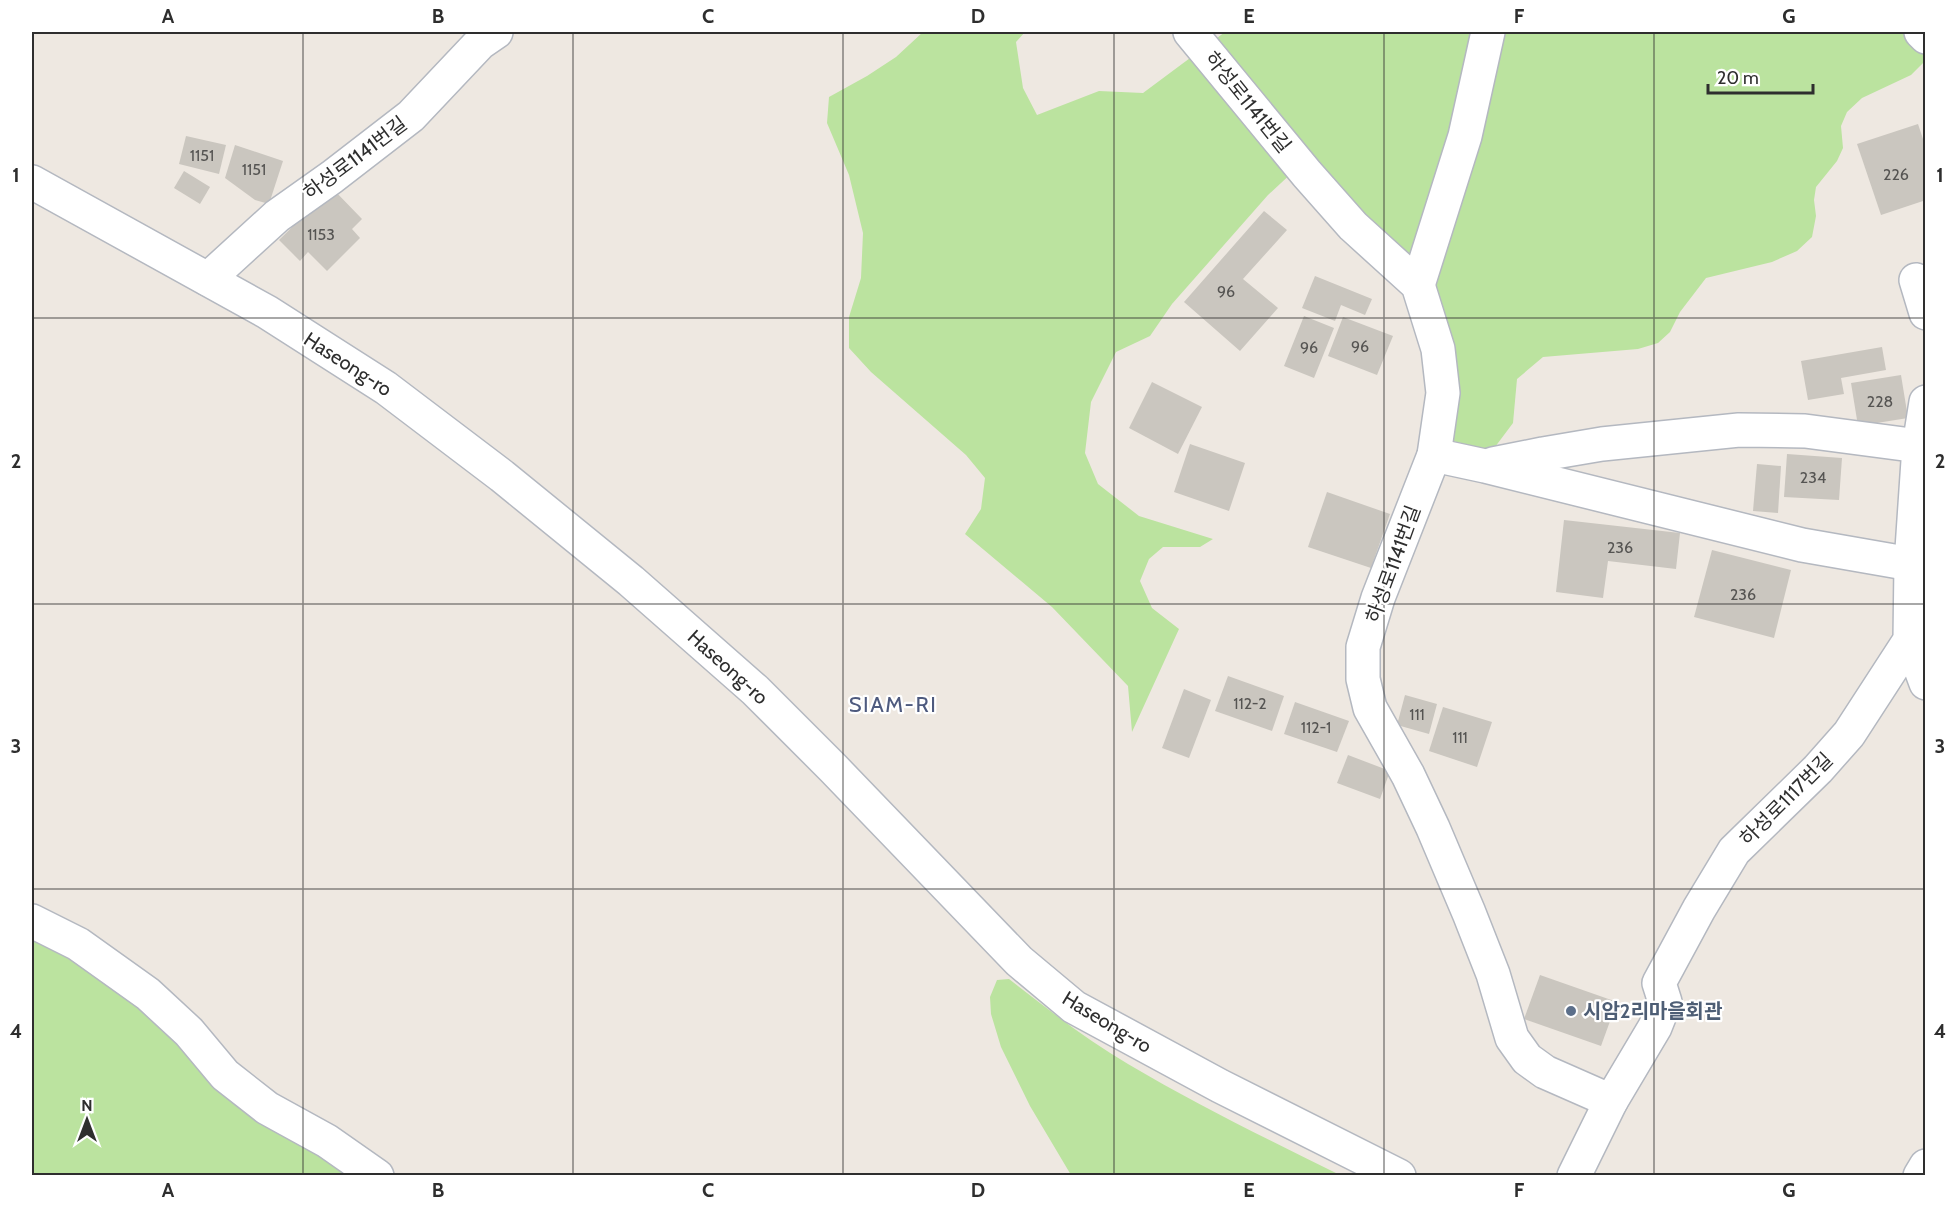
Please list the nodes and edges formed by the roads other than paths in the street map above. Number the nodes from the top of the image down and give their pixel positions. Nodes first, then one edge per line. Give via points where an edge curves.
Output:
1 (496, 32) edge
2 (1190, 32) edge
3 (1488, 32) edge
4 (1923, 32) edge
5 (1926, 37) edge
6 (32, 182) edge
7 (208, 279) junction
8 (1916, 280) dead end
9 (1418, 285) junction
10 (1926, 313) edge
11 (1926, 402) edge
12 (1919, 446) junction
13 (1434, 455) junction
14 (1485, 466) junction
15 (1911, 564) junction
16 (1910, 640) junction
17 (1926, 683) edge
18 (32, 921) edge
19 (1611, 1101) junction
20 (1926, 1166) edge
21 (377, 1176) edge
22 (1399, 1176) edge
23 (1574, 1176) edge
24 (1920, 1176) edge

1 - 7 street, 하성로1141번길 via 480,43 411,116 277,216
2 - 9 street, 하성로1141번길 via 1353,226
3 - 9 street via 1465,136
4 - 5 street
6 - 7 street, Haseong-ro
7 - 22 street, Haseong-ro via 386,388 631,581 755,690 1019,961 1074,1007
8 - 10 street
9 - 13 street, 하성로1141번길 via 1438,349 1443,393
11 - 12 street
12 - 14 street via 1805,431 1739,430 1602,444
12 - 15 street
13 - 14 street
13 - 19 street, 하성로1141번길 via 1363,647 1362,678 1370,708 1433,828 1489,964 1512,1038 1527,1059 1545,1072
14 - 15 street via 1802,545
15 - 16 street
16 - 17 street
16 - 19 street, 하성로1117번길 via 1849,734 1734,851 1659,982 1665,1002 1655,1027
18 - 21 street via 78,944 148,994 189,1032 225,1075 267,1108 327,1141
19 - 23 street, 하성로1117번길
20 - 24 street

